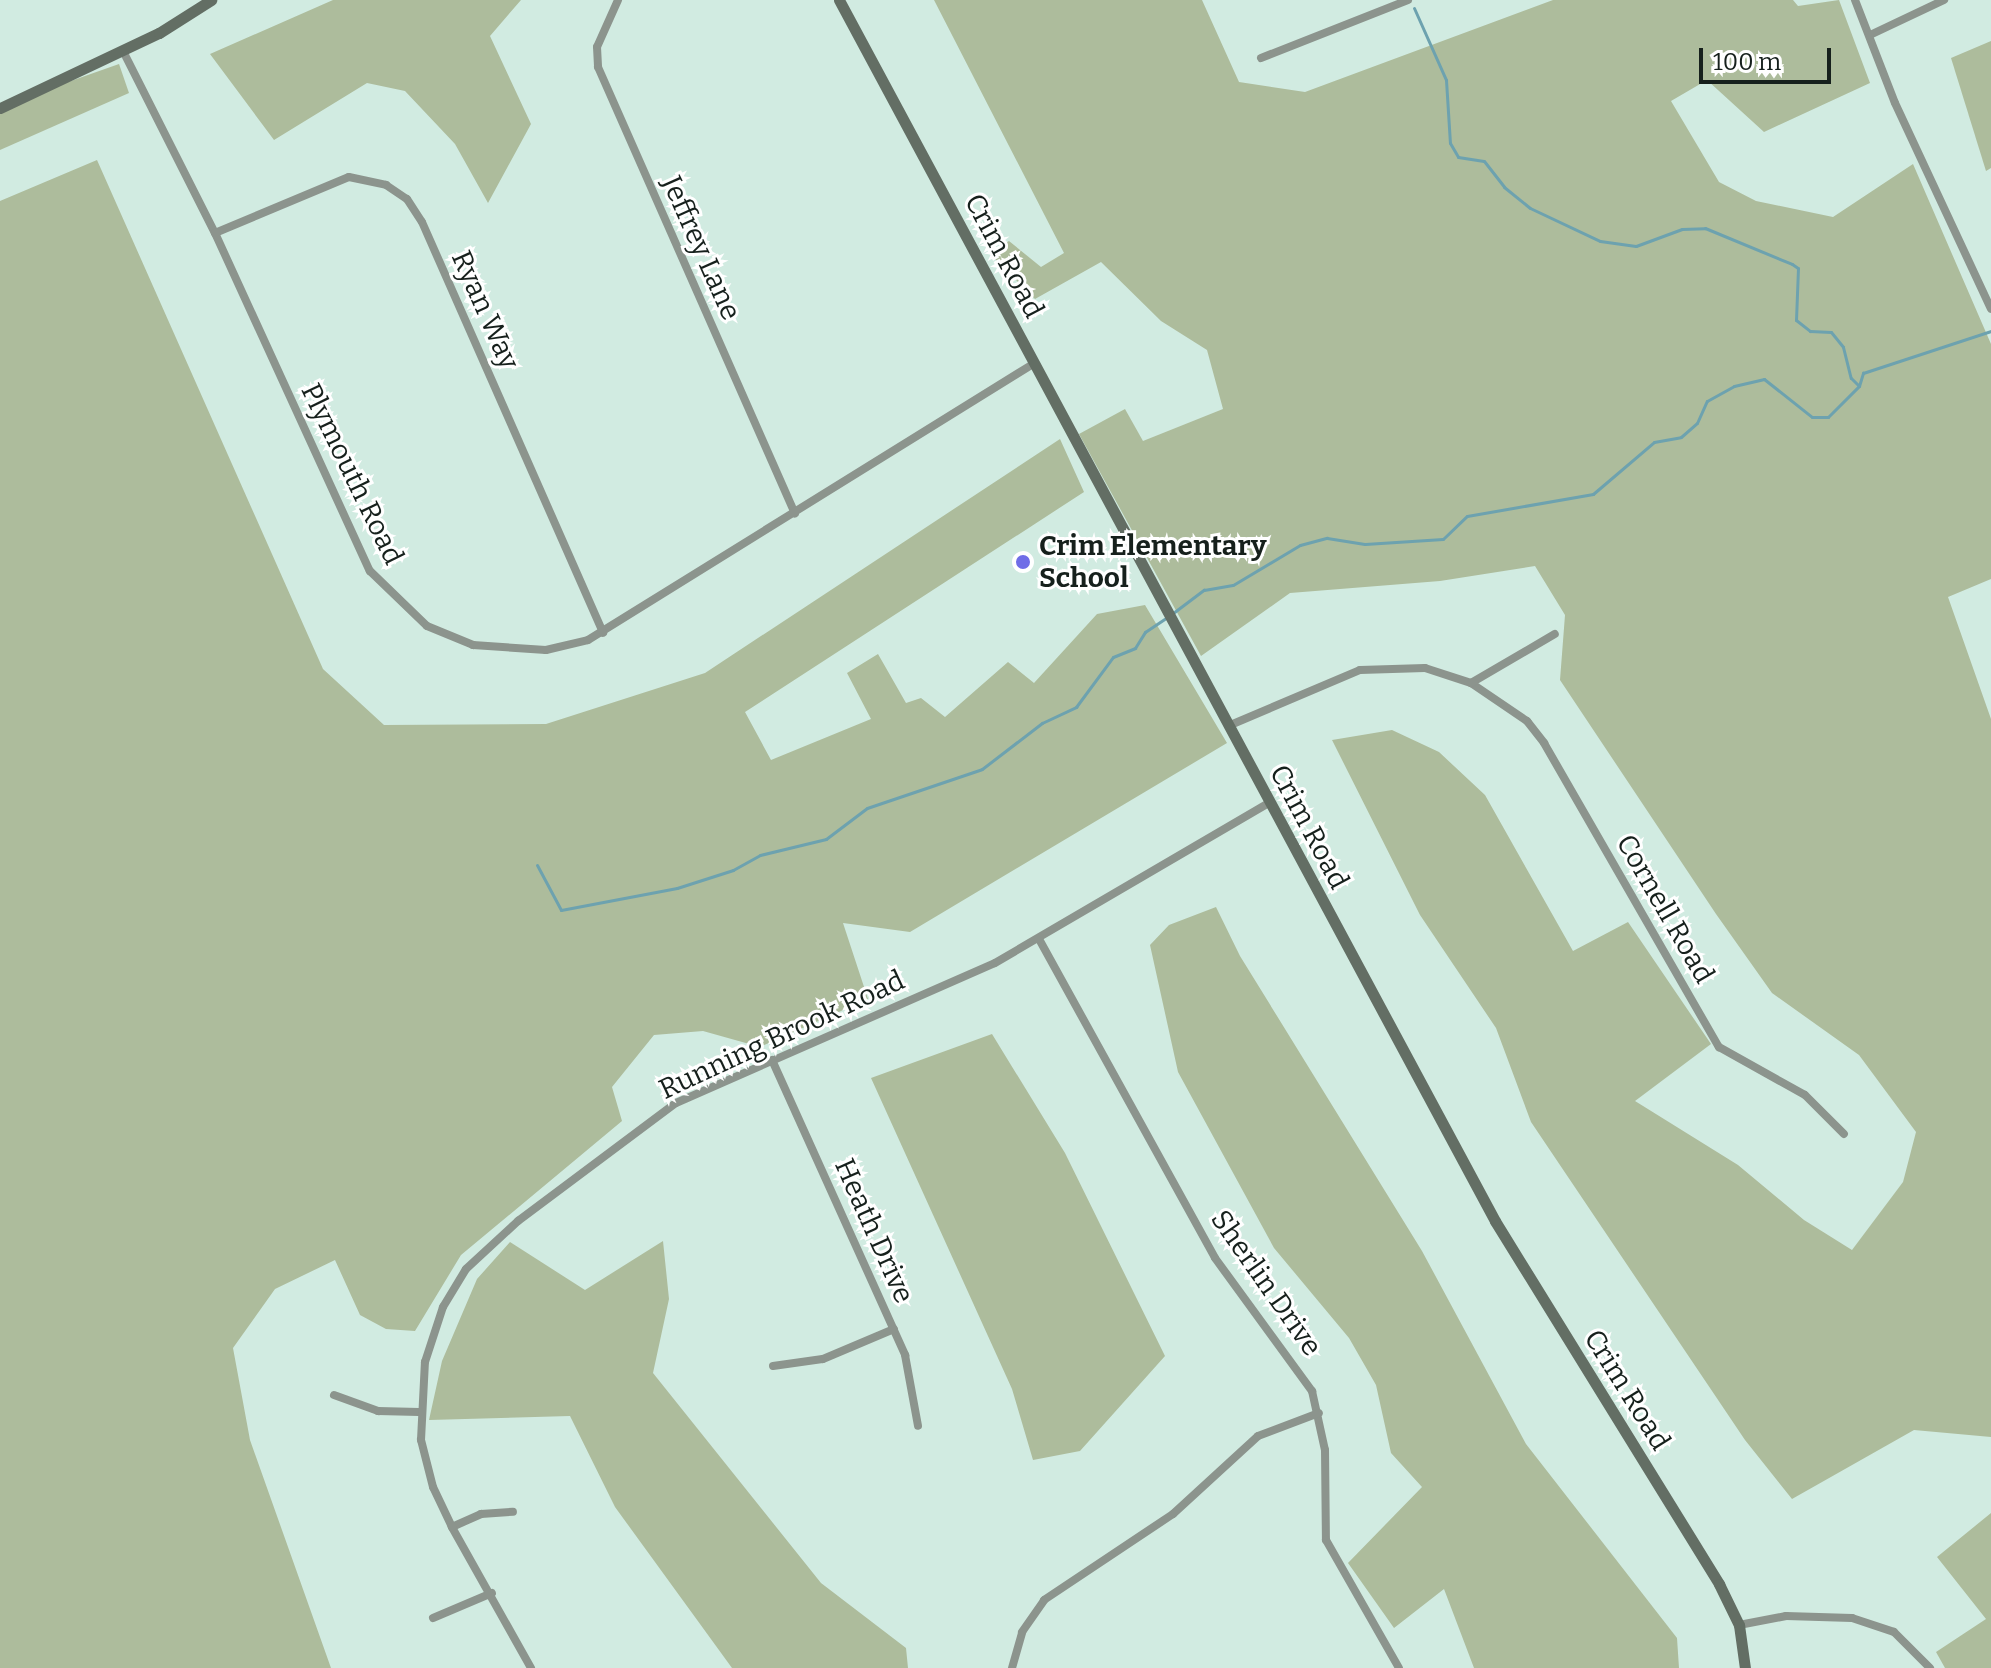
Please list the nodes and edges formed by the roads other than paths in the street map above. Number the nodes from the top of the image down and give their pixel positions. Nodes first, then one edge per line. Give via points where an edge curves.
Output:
1 (211, 0) edge
2 (618, 0) edge
3 (839, 0) edge
4 (1408, 0) edge
5 (1855, 0) edge
6 (1944, 0) edge
7 (1870, 35) junction
8 (123, 51) junction
9 (1261, 58) dead end
10 (0, 108) edge
11 (215, 233) junction
12 (1991, 309) edge
13 (1033, 364) junction
14 (795, 513) junction
15 (603, 633) junction
16 (1555, 634) dead end
17 (1471, 683) junction
18 (1228, 726) junction
19 (1269, 803) junction
20 (1039, 939) junction
21 (772, 1060) junction
22 (1844, 1134) dead end
23 (894, 1329) junction
24 (773, 1366) dead end
25 (334, 1395) dead end
26 (419, 1412) junction
27 (1319, 1413) junction
28 (918, 1426) dead end
29 (513, 1512) dead end
30 (452, 1527) junction
31 (492, 1593) junction
32 (433, 1618) dead end
33 (1739, 1625) junction
34 (531, 1668) edge
35 (1012, 1668) edge
36 (1399, 1668) edge
37 (1745, 1668) edge
38 (1930, 1668) edge

1 - 8 street
2 - 14 street, Jeffrey Lane via 597,47 598,67
3 - 13 street, Crim Road
4 - 9 street
5 - 7 street
6 - 7 street
7 - 12 street via 1895,103
8 - 10 street
8 - 11 street, Plymouth Road
11 - 15 street, Plymouth Road via 352,536 389,594 427,626 473,645 546,650
11 - 15 street, Ryan Way via 349,177 386,185 407,199 422,222
13 - 14 street, Plymouth Road
13 - 18 street, Crim Road
14 - 15 street, Plymouth Road
16 - 17 street
17 - 18 street, Cornell Road via 1425,668 1360,670
17 - 22 street, Cornell Road via 1527,721 1544,743 1719,1047 1805,1095
18 - 19 street, Crim Road
19 - 20 street, Running Brook Road
19 - 33 street, Crim Road via 1495,1221 1719,1584
20 - 21 street, Running Brook Road
20 - 27 street, Sherlin Drive via 1215,1258 1295,1361
21 - 23 street, Heath Drive
21 - 26 street, Running Brook Road via 662,1112 518,1221 466,1269 432,1335
23 - 24 street via 823,1359
23 - 28 street, Heath Drive via 909,1369
25 - 26 street via 378,1411
26 - 30 street, Running Brook Road via 428,1471
27 - 35 street via 1258,1436 1173,1514 1044,1600 1022,1632
27 - 36 street, Sherlin Drive via 1326,1540
29 - 30 street via 481,1514
30 - 31 street, Running Brook Road
31 - 32 street
31 - 34 street, Running Brook Road
33 - 37 street, Crim Road
33 - 38 street via 1786,1616 1852,1618 1894,1632

